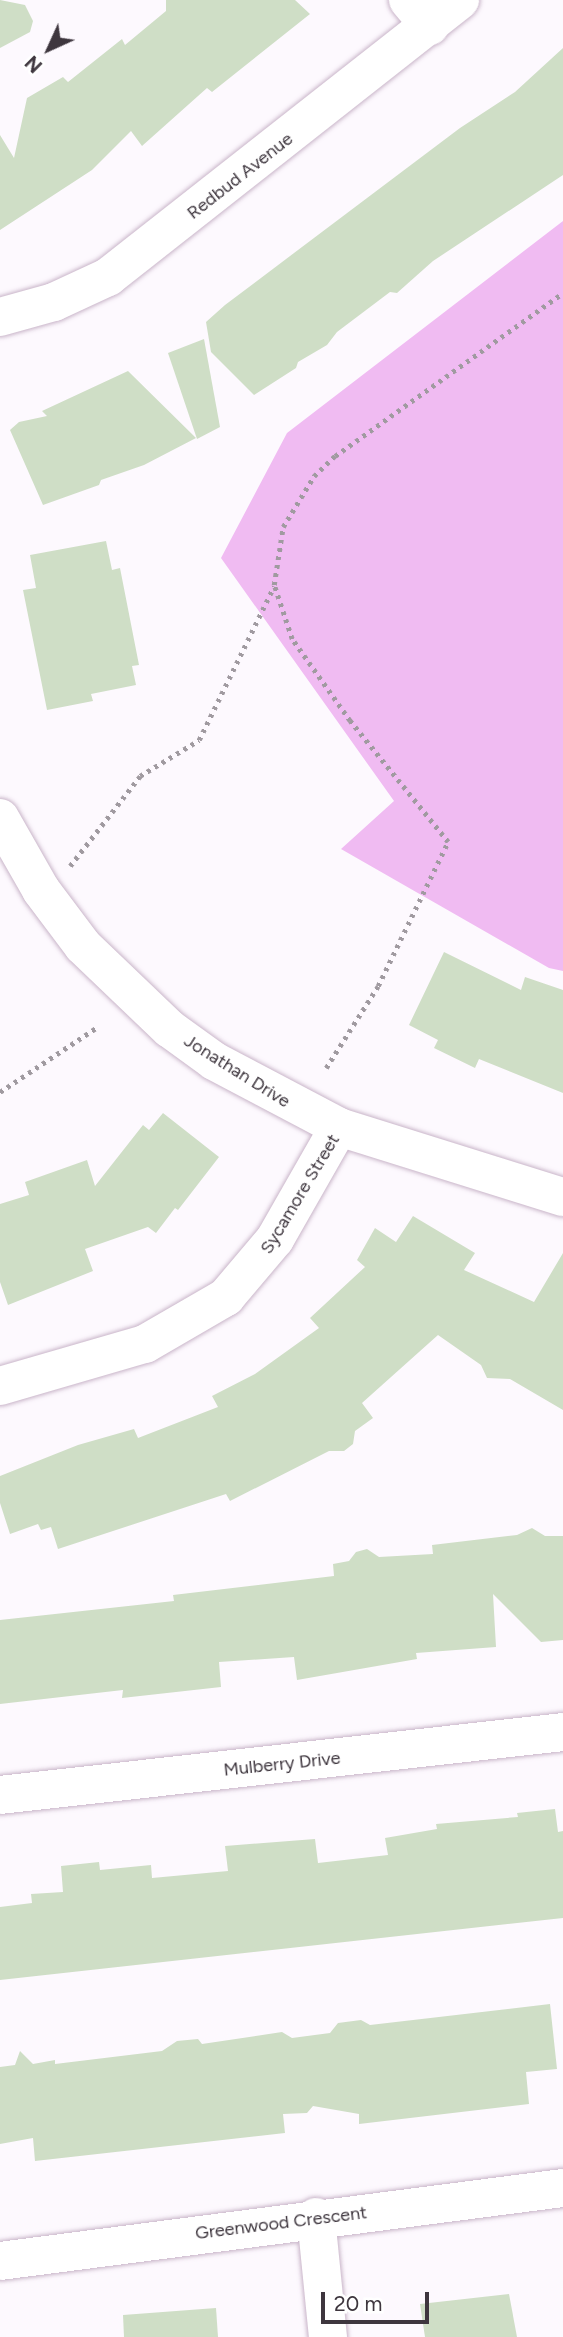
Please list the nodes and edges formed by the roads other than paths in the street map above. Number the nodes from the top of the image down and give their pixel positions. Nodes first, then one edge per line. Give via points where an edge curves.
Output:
1 (460, 0) edge
2 (419, 13) edge
3 (0, 317) edge
4 (0, 818) edge
5 (340, 1127) junction
6 (563, 1197) edge
7 (0, 1386) edge
8 (563, 1732) edge
9 (0, 1795) edge
10 (563, 2188) edge
11 (316, 2217) junction
12 (0, 2261) edge
13 (328, 2337) edge

1 - 2 street, Redbud Avenue
2 - 3 street, Redbud Avenue via 108,277 54,302
4 - 5 street, Jonathan Drive via 41,890 83,946 170,1029 214,1061
5 - 6 street, Jonathan Drive
5 - 7 street, Sycamore Street via 275,1240 226,1297 145,1344
8 - 9 street, Mulberry Drive
10 - 11 street, Greenwood Crescent
11 - 12 street, Greenwood Crescent
11 - 13 street

